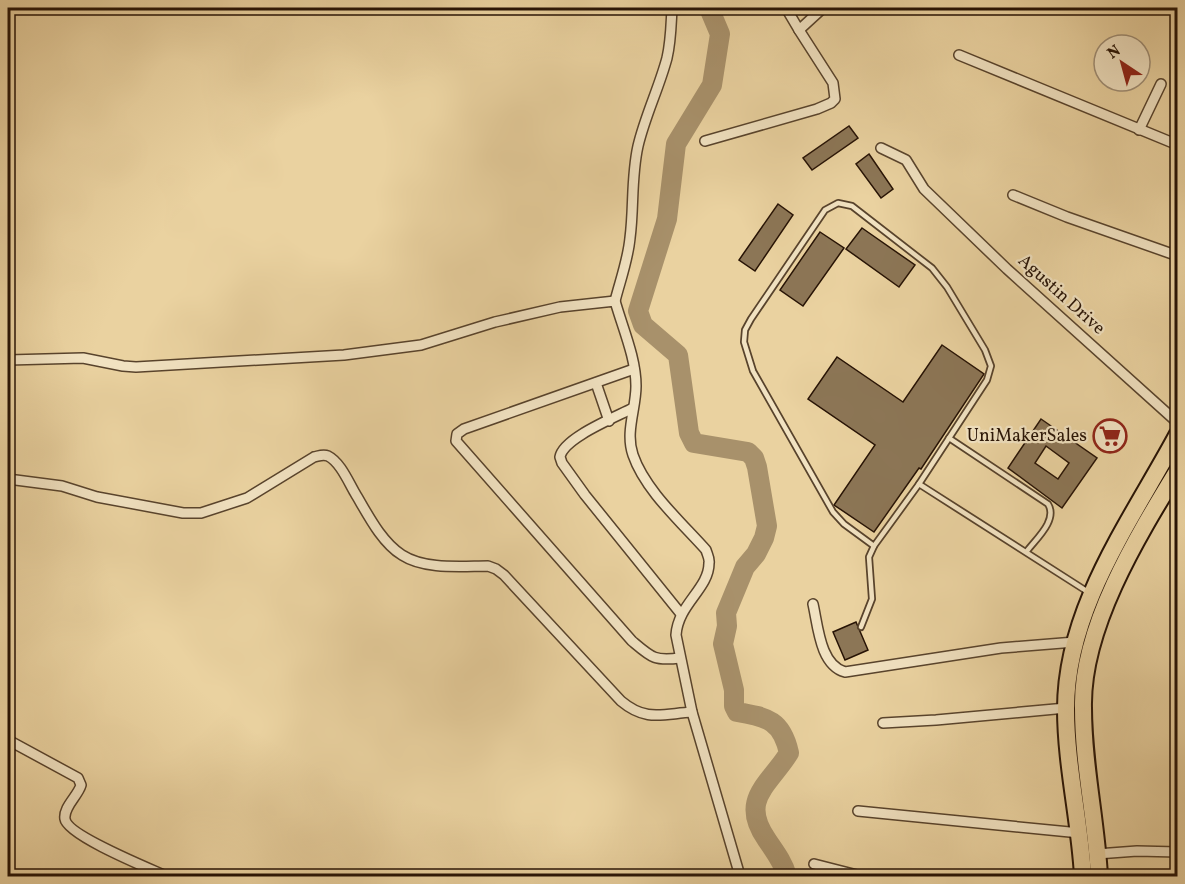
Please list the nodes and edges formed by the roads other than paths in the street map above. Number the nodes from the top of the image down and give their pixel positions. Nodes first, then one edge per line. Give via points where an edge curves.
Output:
1 (672, 8) edge
2 (786, 8) edge
3 (823, 8) edge
4 (799, 30) junction
5 (959, 55) dead end
6 (1161, 84) dead end
7 (1138, 130) junction
8 (705, 141) dead end
9 (1178, 145) edge
10 (881, 148) dead end
11 (1013, 195) dead end
12 (1178, 256) edge
13 (615, 301) junction
14 (8, 360) edge
15 (634, 369) junction
16 (596, 383) junction
17 (633, 408) junction
18 (609, 421) junction
19 (1178, 423) edge
20 (949, 438) junction
21 (1176, 440) edge
22 (1178, 470) edge
23 (8, 479) edge
24 (919, 484) junction
25 (874, 546) junction
26 (1027, 551) junction
27 (1091, 593) junction
28 (1108, 600) junction
29 (813, 603) dead end
30 (681, 614) junction
31 (861, 627) dead end
32 (1076, 642) junction
33 (680, 658) junction
34 (1066, 708) junction
35 (692, 712) junction
36 (883, 723) dead end
37 (8, 740) edge
38 (858, 811) dead end
39 (1080, 833) junction
40 (1178, 852) edge
41 (1097, 854) junction
42 (814, 864) dead end
43 (166, 876) edge
44 (740, 876) edge
45 (861, 876) edge
46 (1083, 876) edge
47 (1099, 876) edge

1 - 13 street via 667,59 638,147 631,237
2 - 4 street
3 - 4 street
4 - 8 street via 833,83 835,99 831,104
5 - 7 street
6 - 7 street
7 - 9 street
10 - 19 street, Agustin Drive via 906,160 924,189
11 - 12 street
13 - 14 street via 495,322 421,345 344,355 136,367 83,358
13 - 15 street
15 - 16 street
15 - 17 street
16 - 18 street
16 - 33 street via 464,429 457,434 456,441 632,642 659,660
17 - 18 street
17 - 30 street via 632,453 643,477 706,550 710,562 700,587
18 - 30 street via 565,446 562,463
20 - 24 lane
20 - 25 lane via 987,380 990,366 985,350 932,268 852,206 831,205 751,319 744,342 753,371 823,497 844,524
20 - 26 lane via 1048,504 1049,522
21 - 27 highway
22 - 28 highway
23 - 35 street via 62,486 97,497 183,513 201,513 248,498 314,457 329,457 387,542 402,555 434,564 496,569 635,712 649,716
24 - 25 lane
24 - 26 lane
25 - 31 lane via 869,557 872,599
26 - 27 lane
27 - 28 lane
27 - 32 highway
28 - 41 highway via 1089,656 1083,707
29 - 32 street via 825,654 830,664 845,672 1001,648
30 - 33 street via 676,635
32 - 34 highway
33 - 35 street
34 - 36 street
34 - 39 highway
35 - 44 street
37 - 43 street via 78,778 80,790 66,811 69,826 93,842
38 - 39 street
39 - 46 highway
40 - 41 street
41 - 47 highway
42 - 45 street

